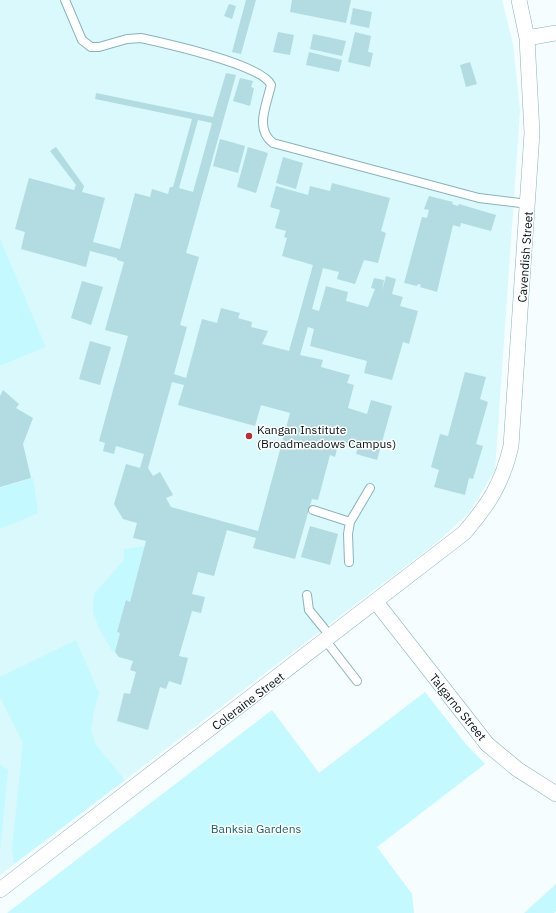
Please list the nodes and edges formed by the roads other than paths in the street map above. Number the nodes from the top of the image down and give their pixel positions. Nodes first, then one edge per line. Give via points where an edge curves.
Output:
1 (65, 0) edge
2 (519, 0) edge
3 (556, 33) edge
4 (527, 38) junction
5 (528, 204) junction
6 (370, 488) dead end
7 (313, 510) dead end
8 (485, 510) joint
9 (350, 522) junction
10 (350, 562) dead end
11 (307, 595) dead end
12 (376, 602) junction
13 (328, 639) junction
14 (357, 681) dead end
15 (556, 794) edge
16 (1, 888) edge

1 - 5 lane via 82,40 91,47 141,38 233,63 265,76 271,85 262,129 268,140 273,143 479,198
2 - 4 street, Cavendish Street
3 - 4 street
4 - 5 street, Cavendish Street via 532,133
5 - 8 street, Cavendish Street via 511,446 497,488
6 - 9 lane
7 - 9 lane
8 - 12 street, Coleraine Street via 464,533
9 - 10 lane
11 - 13 lane via 309,610
12 - 13 street, Coleraine Street
12 - 15 street, Talgarno Street via 487,744 517,769
13 - 14 lane
13 - 16 street, Coleraine Street

